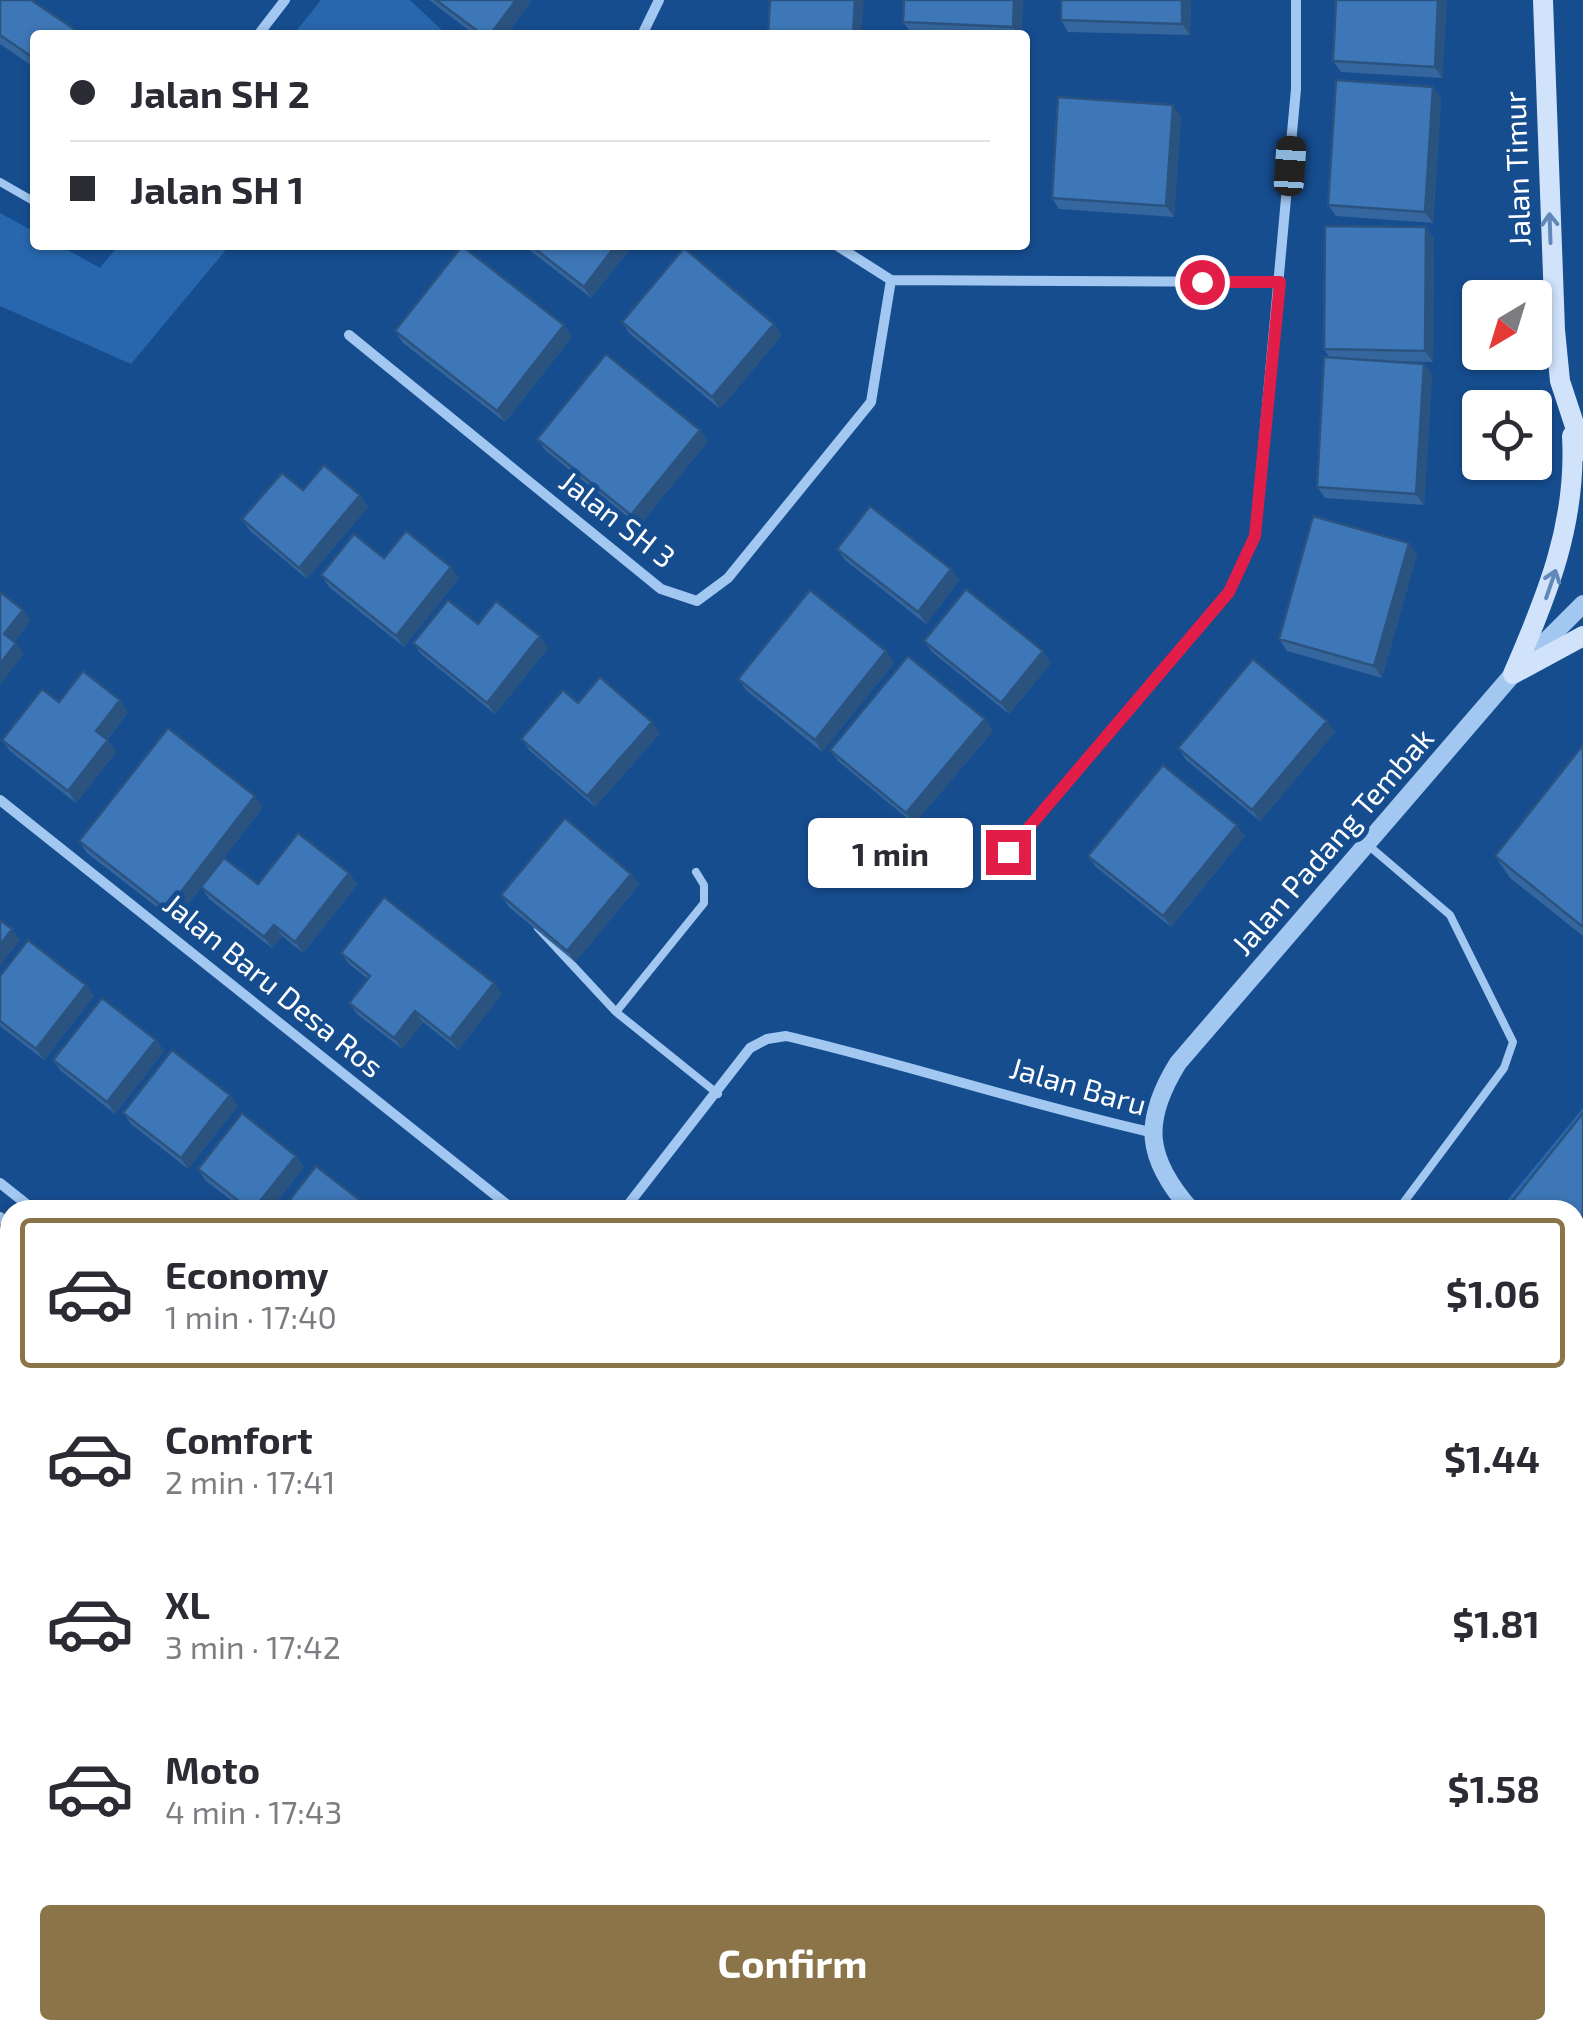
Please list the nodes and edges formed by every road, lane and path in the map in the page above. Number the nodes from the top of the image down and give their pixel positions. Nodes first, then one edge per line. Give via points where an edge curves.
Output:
1 (285, 0) edge
2 (659, 0) edge
3 (1296, 0) edge
4 (1544, 0) edge
5 (262, 30) edge
6 (644, 30) edge
7 (0, 182) edge
8 (30, 199) edge
9 (844, 250) edge
10 (891, 280) junction
11 (1280, 282) junction
12 (349, 335) dead end
13 (1572, 428) junction
14 (1583, 452) edge
15 (1583, 604) edge
16 (1583, 636) edge
17 (1513, 674) junction
18 (0, 800) edge
19 (1368, 845) junction
20 (1008, 852) dead end
21 (696, 872) dead end
22 (535, 924) edge
23 (616, 1012) junction
24 (718, 1094) junction
25 (1150, 1132) junction
26 (0, 1184) edge
27 (21, 1200) edge
28 (501, 1200) edge
29 (632, 1200) edge
30 (1184, 1200) edge
31 (1405, 1200) edge

1 - 5 street
2 - 6 street
3 - 11 street via 1296,89
13 -> 4 main road, Jalan Timur via 1555,330
7 - 8 lane
9 - 10 street
10 - 11 street
10 - 12 street, Jalan SH 3 via 871,402 728,578 698,601 660,589
11 - 20 street via 1255,536 1229,592
13 - 14 main road, Jalan Timur
17 -> 13 main road via 1553,583 1570,512
15 - 17 street, Jalan Padang Tembak
16 - 17 main road
17 - 19 street, Jalan Padang Tembak
18 - 28 street, Jalan Baru Desa Ros
19 - 25 street, Jalan Padang Tembak via 1178,1063 1158,1094
19 - 31 lane via 1450,916 1513,1042 1504,1068
21 - 23 lane via 704,903
22 - 23 lane
23 - 24 lane
24 - 25 street, Jalan Baru via 750,1048 786,1036
24 - 29 street, Jalan Baru
25 - 30 street, Jalan Baru via 1160,1163
26 - 27 street

